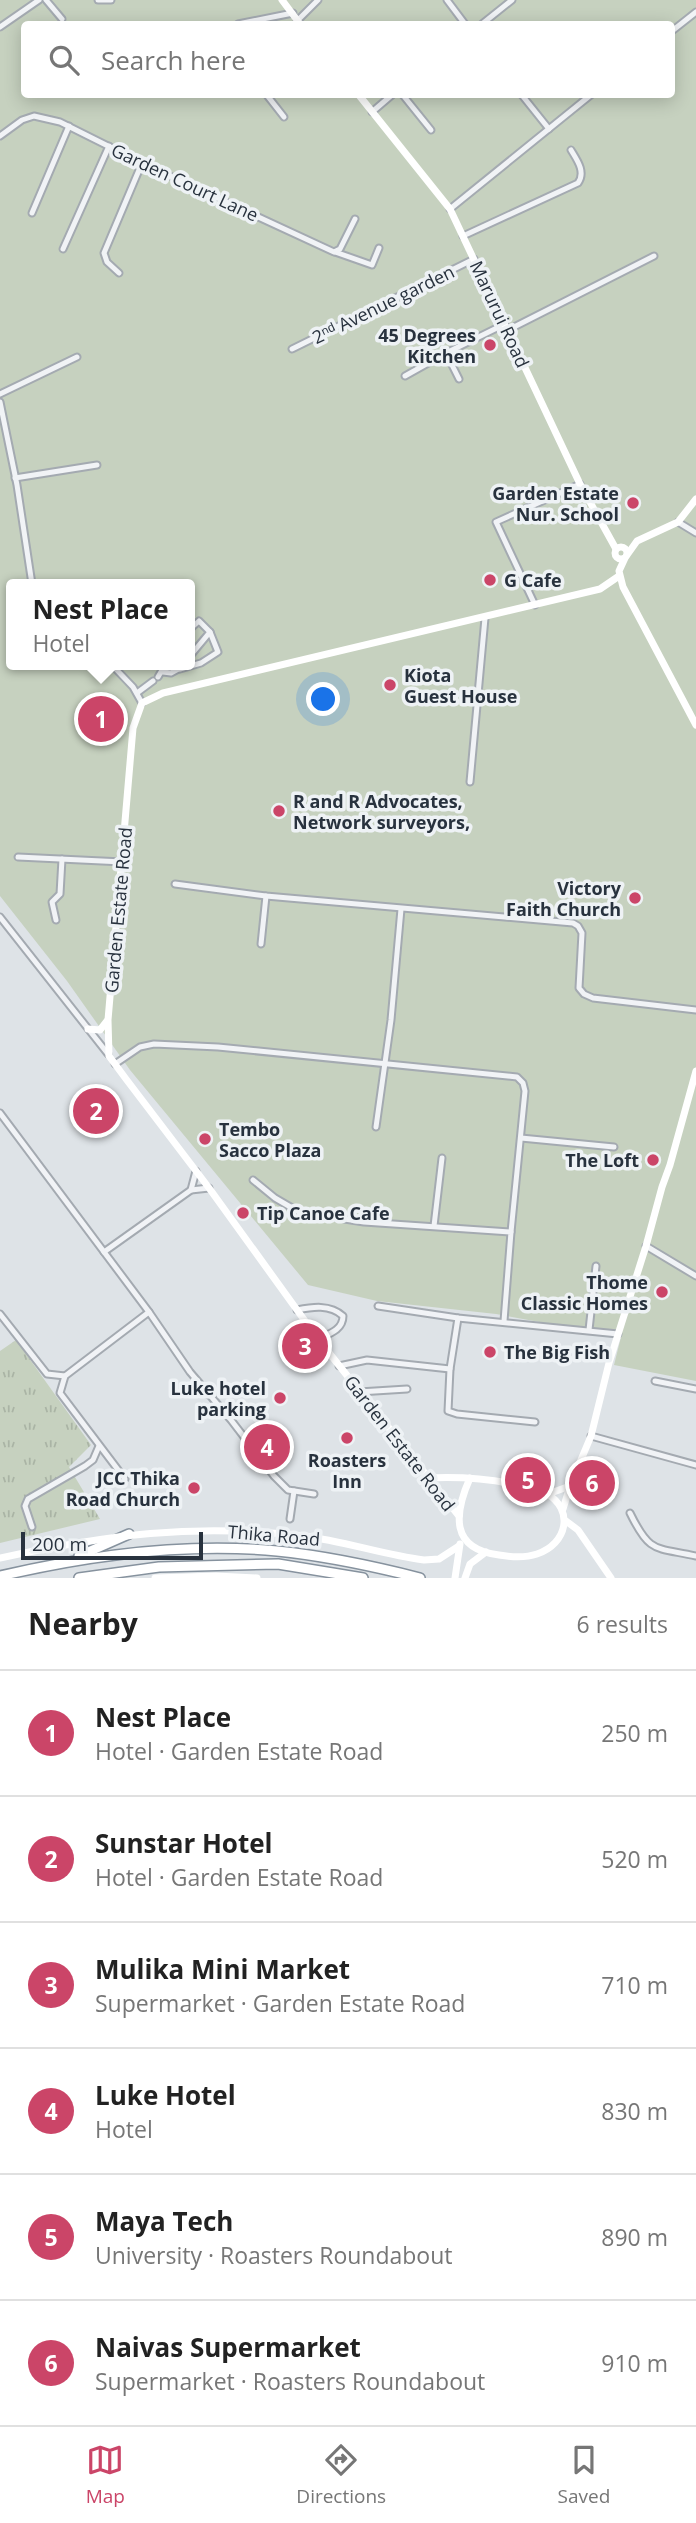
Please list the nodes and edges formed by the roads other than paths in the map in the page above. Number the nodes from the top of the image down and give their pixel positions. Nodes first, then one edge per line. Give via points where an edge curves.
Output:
1 (39, 0) edge
2 (46, 0) edge
3 (98, 0) edge
4 (111, 0) edge
5 (282, 0) edge
6 (318, 0) edge
7 (447, 0) edge
8 (512, 0) edge
9 (696, 12) edge
10 (293, 13) junction
11 (62, 19) dead end
12 (253, 21) edge
13 (298, 21) edge
14 (301, 21) edge
15 (463, 21) edge
16 (486, 21) edge
17 (0, 27) edge
18 (675, 29) edge
19 (269, 98) edge
20 (361, 98) edge
21 (388, 98) edge
22 (405, 98) edge
23 (524, 98) edge
24 (587, 98) edge
25 (372, 112) junction
26 (284, 117) dead end
27 (69, 127) junction
28 (549, 129) junction
29 (431, 130) dead end
30 (0, 136) edge
31 (108, 146) junction
32 (571, 150) dead end
33 (142, 163) junction
34 (450, 209) junction
35 (32, 213) dead end
36 (355, 219) dead end
37 (463, 236) junction
38 (379, 248) dead end
39 (63, 249) dead end
40 (335, 252) junction
41 (654, 256) dead end
42 (474, 259) junction
43 (119, 273) dead end
44 (506, 327) junction
45 (292, 349) dead end
46 (446, 354) junction
47 (77, 358) dead end
48 (405, 376) dead end
49 (459, 379) dead end
50 (0, 394) edge
51 (0, 402) edge
52 (97, 465) dead end
53 (15, 478) junction
54 (580, 484) junction
55 (696, 499) edge
56 (678, 522) junction
57 (696, 533) edge
58 (636, 541) junction
59 (617, 551) junction
60 (626, 557) junction
61 (619, 573) junction
62 (31, 579) edge
63 (605, 587) junction
64 (623, 587) junction
65 (535, 605) junction
66 (485, 618) junction
67 (195, 625) edge
68 (210, 632) junction
69 (195, 650) edge
70 (195, 664) edge
71 (116, 670) edge
72 (162, 670) edge
73 (176, 670) edge
74 (158, 677) junction
75 (137, 694) junction
76 (142, 703) junction
77 (696, 725) edge
78 (470, 782) dead end
79 (18, 857) dead end
80 (62, 859) junction
81 (123, 862) junction
82 (175, 884) dead end
83 (266, 896) junction
84 (401, 909) junction
85 (0, 916) edge
86 (56, 920) dead end
87 (261, 944) dead end
88 (696, 1010) edge
89 (107, 1020) junction
90 (88, 1029) junction
91 (109, 1056) junction
92 (385, 1063) junction
93 (115, 1064) junction
94 (696, 1071) edge
95 (694, 1088) edge
96 (0, 1113) edge
97 (376, 1127) dead end
98 (521, 1138) junction
99 (614, 1147) dead end
100 (442, 1158) dead end
101 (196, 1171) junction
102 (253, 1180) dead end
103 (209, 1188) junction
104 (191, 1190) junction
105 (434, 1226) junction
106 (511, 1232) junction
107 (646, 1246) junction
108 (104, 1252) junction
109 (596, 1266) dead end
110 (696, 1276) edge
111 (378, 1306) dead end
112 (297, 1310) junction
113 (149, 1312) junction
114 (0, 1314) edge
115 (458, 1318) junction
116 (504, 1321) junction
117 (589, 1330) junction
118 (618, 1334) junction
119 (318, 1339) junction
120 (339, 1366) junction
121 (450, 1369) junction
122 (65, 1376) junction
123 (655, 1381) dead end
124 (407, 1389) dead end
125 (696, 1389) edge
126 (359, 1392) junction
127 (536, 1422) dead end
128 (591, 1436) junction
129 (99, 1446) junction
130 (696, 1465) edge
131 (427, 1478) junction
132 (470, 1478) junction
133 (125, 1479) dead end
134 (570, 1486) junction
135 (294, 1491) junction
136 (314, 1494) dead end
137 (548, 1494) junction
138 (563, 1509) junction
139 (630, 1513) dead end
140 (458, 1516) junction
141 (290, 1519) dead end
142 (566, 1521) junction
143 (32, 1527) dead end
144 (129, 1534) junction
145 (462, 1536) junction
146 (459, 1546) junction
147 (486, 1552) junction
148 (696, 1556) edge
149 (0, 1558) edge
150 (71, 1560) junction
151 (0, 1576) edge
152 (455, 1576) edge
153 (465, 1577) edge
154 (79, 1578) edge
155 (155, 1578) edge
156 (257, 1578) edge
157 (363, 1578) edge
158 (420, 1578) edge
159 (611, 1578) edge

1 - 17 street
2 - 11 street
3 - 4 street
5 - 10 street
6 - 14 street
7 - 15 street
8 - 16 street
9 - 18 street
10 - 12 street
10 - 13 street
19 - 26 street
20 - 25 street, Marurui Road
21 - 25 street
22 - 29 street
23 - 28 street
24 - 28 street
25 - 34 street, Marurui Road
27 - 30 street, Garden Court Lane via 34,116
27 - 31 street, Garden Court Lane
27 - 35 street
28 - 34 street
31 - 33 street, Garden Court Lane
31 - 39 street
32 - 37 street via 581,170 578,183
33 - 40 street, Garden Court Lane
33 - 43 street via 104,253
34 - 37 street, Marurui Road
36 - 40 street
37 - 42 street, Marurui Road
38 - 40 street, Garden Court Lane via 372,265
41 - 44 street
42 - 44 street, Marurui Road
42 - 45 street, 2ⁿᵈ Avenue garden
44 - 46 street
44 - 54 street, Marurui Road
46 - 48 street
46 - 49 street
47 - 50 street
51 - 53 street
52 - 53 street
53 - 62 street
54 - 59 street, Marurui Road
54 - 65 street via 496,522
55 - 56 street
56 - 57 street
56 - 58 street
58 - 59 street
58 - 60 street
59 - 60 street via 620,560
59 - 61 street, Marurui Road
60 - 61 street
61 - 63 street
61 - 64 street
63 - 64 street
63 - 65 street
64 - 77 street
65 - 66 street
66 - 76 street via 177,689
66 - 78 street
67 - 68 street via 199,621
68 - 69 street
68 - 70 street via 218,652
71 - 75 street
72 - 74 street
73 - 74 street
74 - 75 street
75 - 76 street
76 - 81 street, Garden Estate Road via 133,728
79 - 80 street
80 - 81 street
80 - 86 street via 60,894 52,902
81 - 89 street, Garden Estate Road
82 - 83 street
83 - 84 street
83 - 87 street
84 - 88 street via 573,923 582,933 579,988 584,994
84 - 92 street
85 - 90 street
89 - 90 street via 100,1030
89 - 91 street, Garden Estate Road
90 - 91 street
91 - 93 street, Garden Estate Road
92 - 93 street via 154,1044 140,1046
92 - 97 street
92 - 98 street via 517,1077 525,1086
93 - 101 street, Garden Estate Road
94 - 95 street
95 - 107 street
96 - 108 street
98 - 99 street
98 - 106 street
100 - 105 street
101 - 103 street, Garden Estate Road
101 - 104 street
102 - 105 street via 299,1212
103 - 104 street
103 - 112 street, Garden Estate Road
104 - 108 street
105 - 106 street
106 - 116 street
107 - 110 street
107 - 118 street
108 - 113 street
109 - 117 street
111 - 115 street
112 - 119 street, Garden Estate Road
112 - 119 street via 320,1307 343,1316 338,1328
113 - 122 street
113 - 135 street via 263,1463
114 - 122 street via 47,1374
115 - 116 street
115 - 121 street
116 - 117 street
117 - 118 street
118 - 128 street
119 - 120 street, Garden Estate Road
120 - 121 street via 367,1360
120 - 126 street, Garden Estate Road
121 - 127 street via 446,1406 450,1413
122 - 129 street via 61,1393
123 - 125 street
124 - 126 street
126 - 131 street, Garden Estate Road
128 - 130 street
128 - 134 street
129 - 133 street
129 - 143 street via 93,1461 28,1499 25,1506
131 - 132 street
131 - 140 street, Garden Estate Road
132 - 137 street
132 - 140 street
134 - 137 street
134 - 138 street
135 - 136 street
135 - 141 street
137 - 138 street
138 - 142 street
139 - 148 street via 650,1546
140 - 145 street
142 - 147 street via 553,1543 537,1554 516,1557
142 - 159 street via 578,1530
144 - 146 street, Thika Road via 256,1531 332,1540 424,1560 439,1559
144 - 149 street, Thika Road
144 - 150 highway
145 - 146 street
145 - 147 street
146 - 152 street
147 - 153 street via 470,1564
150 - 151 highway, Thika Road
150 - 158 highway, Thika Road via 156,1550 274,1550
154 - 157 highway, Thika Road via 159,1567 278,1564
155 - 156 street

